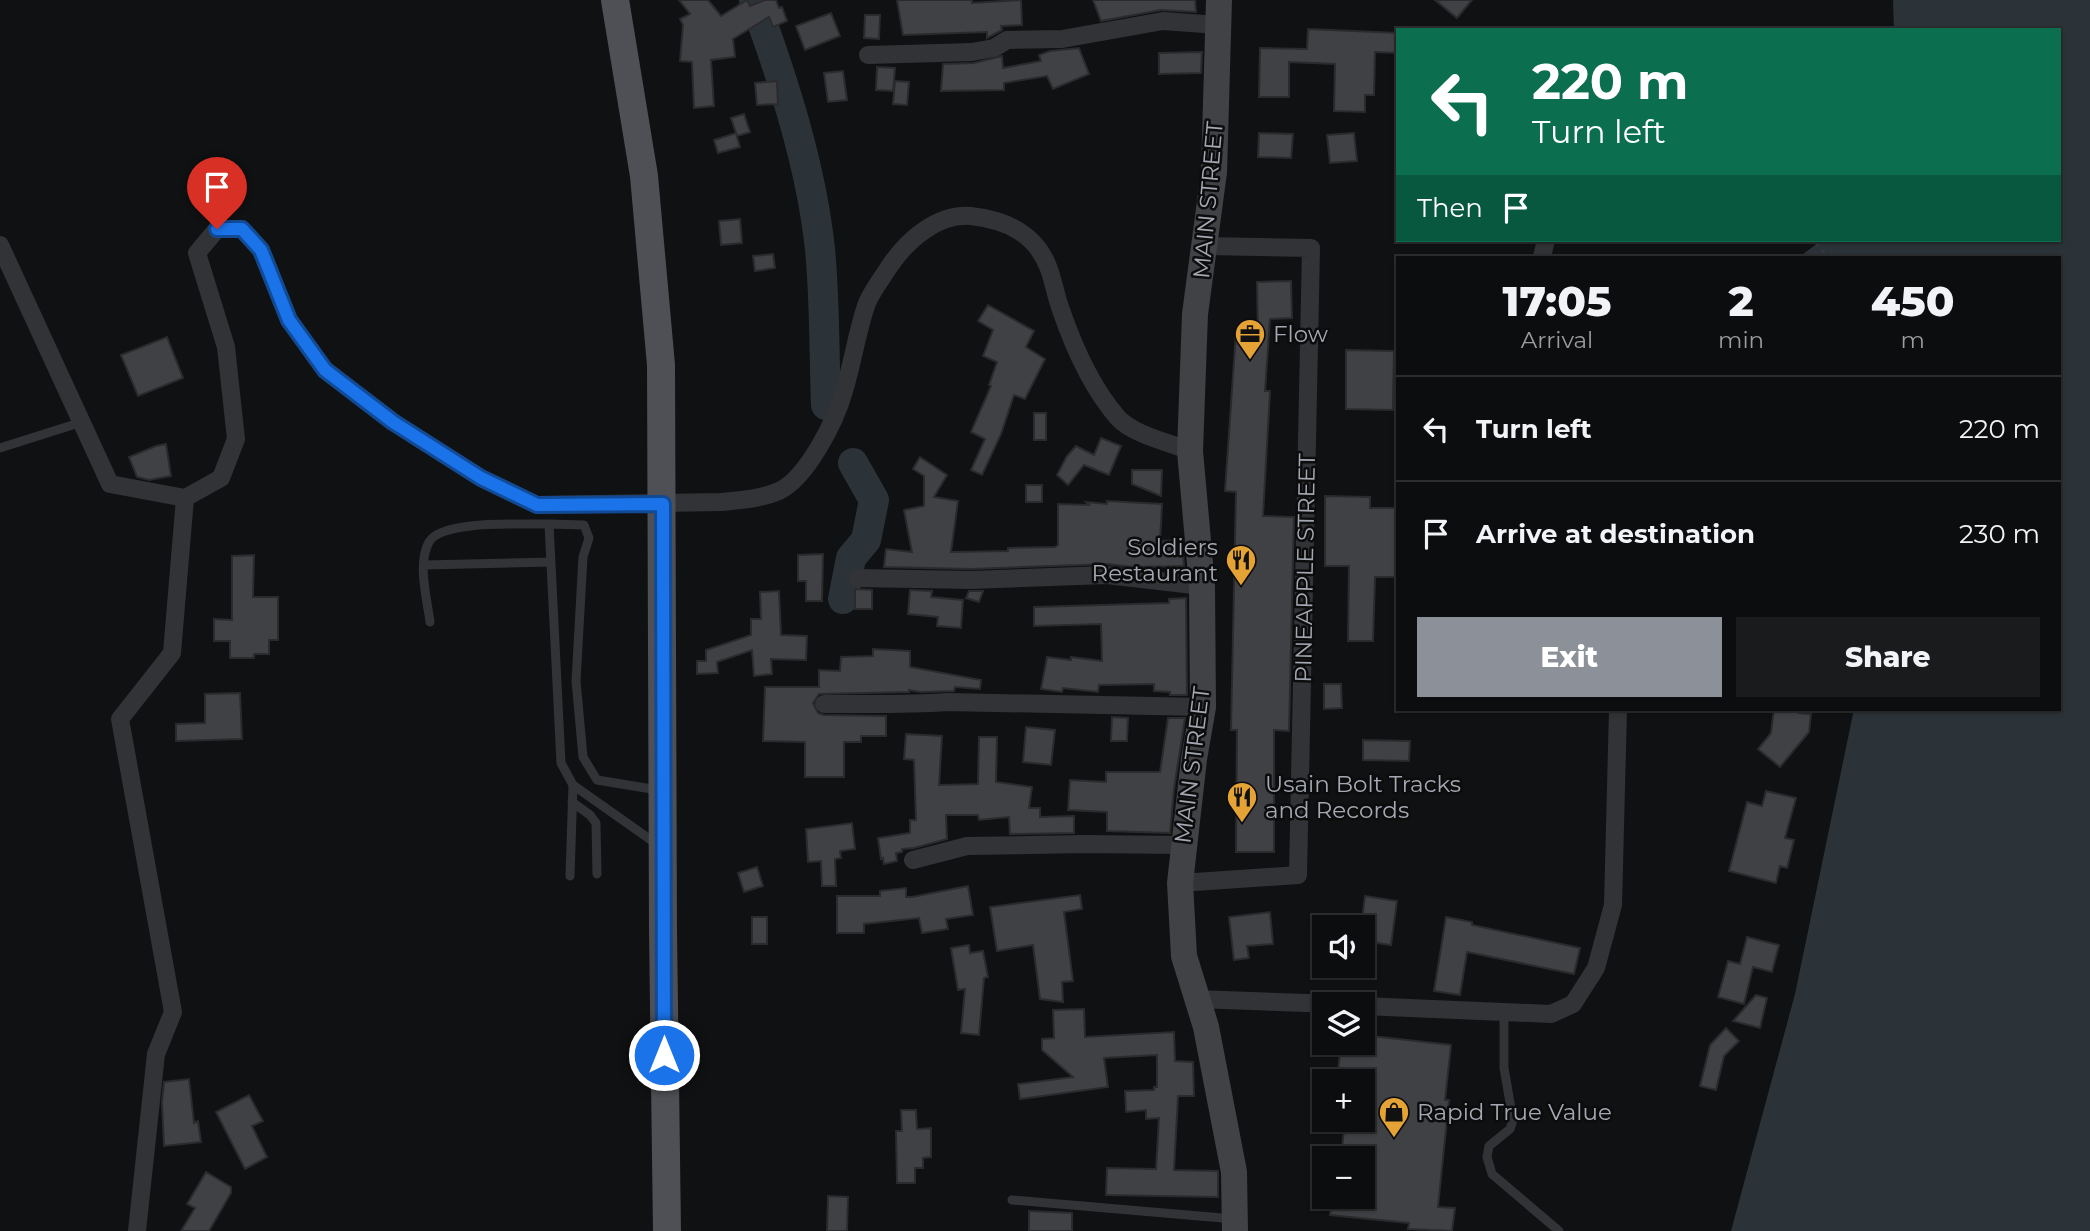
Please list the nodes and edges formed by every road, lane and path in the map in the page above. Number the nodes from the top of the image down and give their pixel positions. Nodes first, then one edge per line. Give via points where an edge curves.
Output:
1 (615, 0) edge
2 (1219, 13) edge
3 (868, 55) dead end
4 (1816, 244) dead end
5 (0, 245) edge
6 (1206, 246) junction
7 (1828, 256) edge
8 (82, 422) junction
9 (0, 448) edge
10 (1190, 451) junction
11 (185, 498) junction
12 (663, 504) junction
13 (549, 524) junction
14 (551, 562) junction
15 (424, 565) junction
16 (857, 578) dead end
17 (1202, 586) junction
18 (430, 622) dead end
19 (824, 704) dead end
20 (1203, 707) junction
21 (1618, 711) edge
22 (573, 785) junction
23 (663, 791) junction
24 (572, 802) junction
25 (1183, 845) junction
26 (663, 848) junction
27 (913, 860) dead end
28 (597, 874) dead end
29 (570, 876) dead end
30 (1180, 883) junction
31 (1196, 999) junction
32 (1312, 1003) edge
33 (1375, 1006) edge
34 (1504, 1011) junction
35 (1012, 1200) dead end
36 (1235, 1225) edge
37 (137, 1231) edge
38 (667, 1231) edge
39 (1559, 1231) edge

1 - 12 main road via 644,176 652,256 661,365
2 - 3 street via 1062,39 1007,40 972,52
2 - 6 street, MAIN STREET via 1214,172
4 - 7 path
5 - 8 street
6 - 10 street, MAIN STREET via 1195,314
6 - 30 street, PINEAPPLE STREET via 1311,248 1298,875
8 - 9 lane
8 - 11 street via 110,484
10 - 12 street via 1136,431 1120,420 1097,390 1061,311 1048,266 1033,243 1015,226 960,215 937,222 920,234 892,264 868,301 843,394 799,477 779,491 750,499
10 - 17 street, MAIN STREET
11 - 12 street via 221,478 236,439 226,347 197,253 217,229 242,229 261,250 289,320 325,370 393,422 481,478 537,505
11 - 37 street via 172,653 120,719 173,1012 156,1054
12 - 23 main road
13 - 14 lane
13 - 15 lane via 458,527 439,532 429,541
13 - 23 lane via 584,524 589,538 583,557 576,681 583,757 597,780
14 - 15 lane
14 - 22 lane via 561,763
15 - 18 lane
16 - 17 street via 1107,575
17 - 20 street, MAIN STREET
19 - 20 street
20 - 25 street, MAIN STREET
21 - 34 street via 1613,905 1596,968 1573,1004 1551,1014
22 - 24 lane
22 - 26 lane
23 - 26 main road
24 - 28 lane via 596,823
24 - 29 lane
25 - 27 street via 967,846
25 - 30 street, MAIN STREET
26 - 38 main road
30 - 31 street, MAIN STREET via 1184,956
31 - 32 street
31 - 36 street, MAIN STREET via 1206,1027 1234,1172
33 - 34 street
34 - 39 lane via 1504,1068 1513,1120 1510,1129 1489,1146 1488,1163 1492,1174
35 - 36 lane

